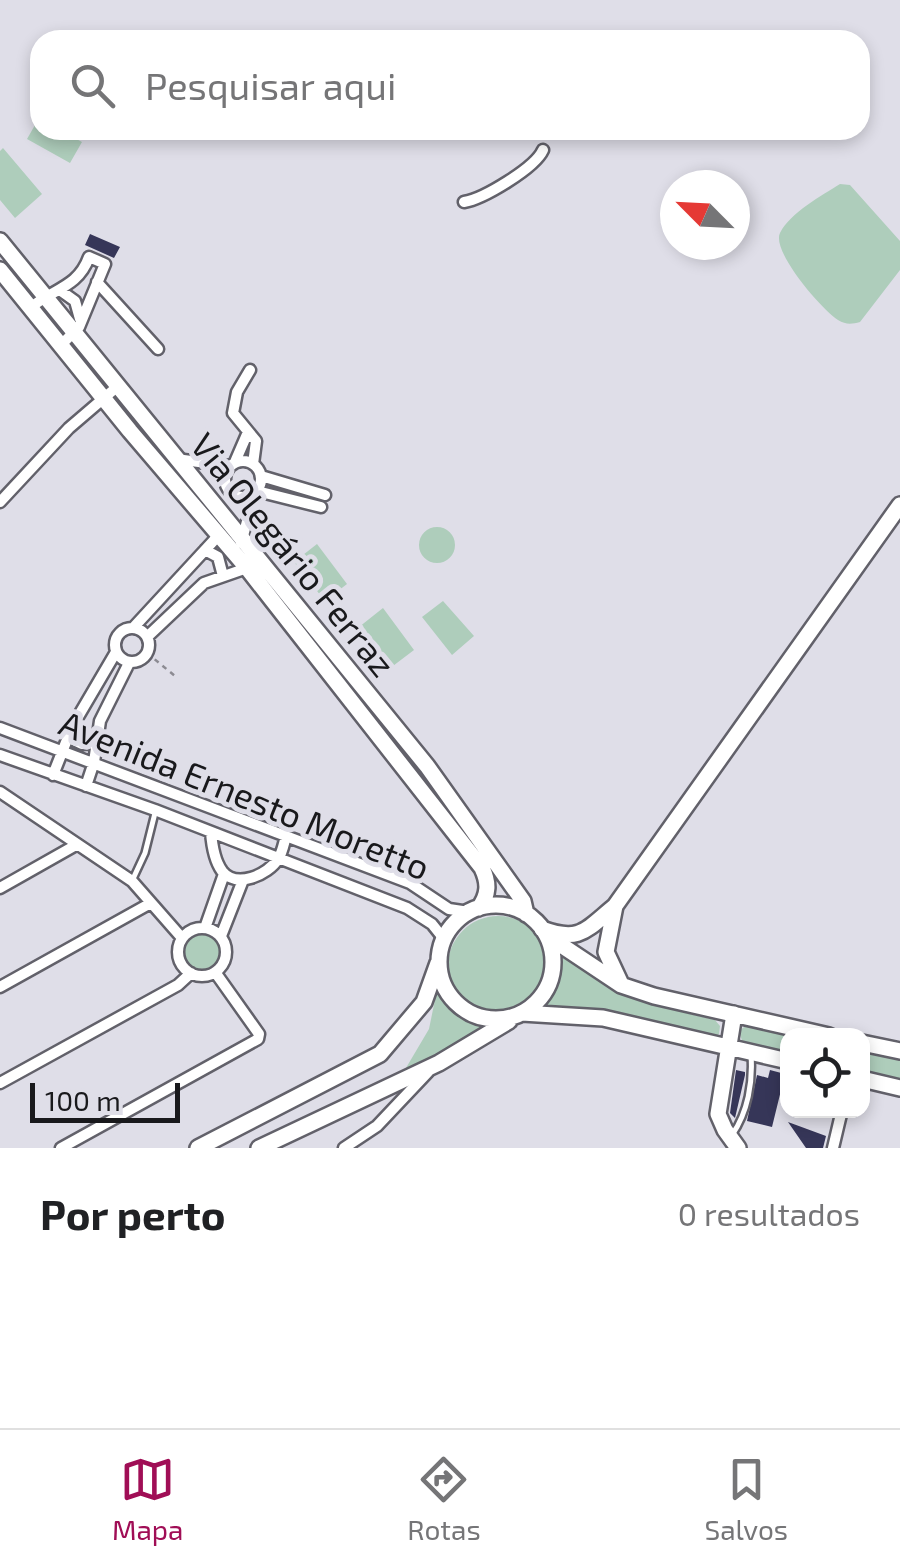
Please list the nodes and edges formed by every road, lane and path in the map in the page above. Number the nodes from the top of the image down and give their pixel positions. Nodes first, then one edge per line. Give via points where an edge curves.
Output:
1 (543, 150) dead end
2 (464, 202) dead end
3 (0, 241) edge
4 (0, 270) edge
5 (97, 282) junction
6 (53, 293) junction
7 (30, 308) junction
8 (78, 326) junction
9 (60, 346) junction
10 (158, 350) dead end
11 (250, 370) dead end
12 (118, 386) junction
13 (104, 398) junction
14 (248, 432) junction
15 (178, 458) junction
16 (232, 464) junction
17 (253, 464) junction
18 (163, 469) junction
19 (261, 476) junction
20 (254, 494) junction
21 (325, 495) dead end
22 (0, 502) edge
23 (900, 505) edge
24 (321, 507) dead end
25 (218, 536) junction
26 (239, 546) junction
27 (205, 550) junction
28 (247, 568) junction
29 (223, 576) junction
30 (133, 628) junction
31 (147, 637) junction
32 (116, 652) junction
33 (147, 654) junction
34 (129, 663) junction
35 (174, 676) dead end
36 (0, 728) edge
37 (67, 737) junction
38 (96, 743) junction
39 (62, 751) junction
40 (0, 755) edge
41 (94, 762) junction
42 (53, 774) junction
43 (86, 786) junction
44 (0, 792) edge
45 (155, 810) junction
46 (248, 822) junction
47 (210, 832) junction
48 (286, 836) junction
49 (241, 843) junction
50 (76, 845) junction
51 (279, 859) junction
52 (132, 880) junction
53 (223, 880) junction
54 (241, 886) junction
55 (0, 888) edge
56 (149, 904) junction
57 (615, 906) junction
58 (474, 910) junction
59 (526, 914) junction
60 (205, 928) junction
61 (544, 931) junction
62 (220, 936) junction
63 (182, 938) junction
64 (444, 939) junction
65 (439, 959) junction
66 (215, 972) junction
67 (191, 973) junction
68 (622, 984) junction
69 (0, 987) edge
70 (734, 1014) junction
71 (518, 1015) junction
72 (795, 1028) edge
73 (870, 1045) edge
74 (728, 1046) junction
75 (750, 1052) junction
76 (900, 1052) edge
77 (780, 1059) edge
78 (439, 1063) junction
79 (870, 1081) edge
80 (0, 1083) edge
81 (900, 1088) edge
82 (840, 1118) edge
83 (734, 1142) edge
84 (61, 1148) edge
85 (198, 1148) edge
86 (259, 1148) edge
87 (344, 1148) edge
88 (832, 1148) edge

1 - 2 street via 534,164
3 - 6 main road, Via Olegário Ferraz
4 - 7 main road, Via Olegário Ferraz
5 - 6 street via 105,264 90,258 72,284
5 - 8 street
5 - 10 street
6 - 7 street
6 - 8 main road, Via Olegário Ferraz
7 - 9 main road, Via Olegário Ferraz
8 - 9 street
8 - 12 main road, Via Olegário Ferraz
9 - 13 main road, Via Olegário Ferraz
11 - 14 street via 233,404
12 - 13 street
12 - 15 main road, Via Olegário Ferraz
13 - 18 main road, Via Olegário Ferraz
13 - 22 street
14 - 16 street
14 - 17 street via 257,446
15 - 16 street
15 - 18 street
15 - 26 main road, Via Olegário Ferraz
16 - 17 street
16 - 20 street via 224,480 230,492
17 - 19 street
18 - 25 main road, Via Olegário Ferraz
19 - 20 street
19 - 21 street
20 - 24 street
20 - 26 street
23 - 57 main road
25 - 26 main road, Via Olegário Ferraz
25 - 27 street
26 - 28 main road, Via Olegário Ferraz
26 - 59 main road, Via Olegário Ferraz via 427,766
27 - 29 street via 218,557
27 - 30 street
28 - 29 street
28 - 58 main road, Via Olegário Ferraz via 482,868 486,898
29 - 31 street via 204,583
30 - 31 street
30 - 32 street via 118,635
31 - 33 street
32 - 34 street
32 - 37 street
33 - 34 street
33 - 35 path
34 - 38 street via 100,720
36 - 39 street, Avenida Ernesto Moretto
37 - 38 street
37 - 39 street
38 - 41 street
39 - 41 street, Avenida Ernesto Moretto
39 - 42 street
40 - 42 street, Avenida Ernesto Moretto
41 - 43 street
41 - 46 street, Avenida Ernesto Moretto
42 - 43 street, Avenida Ernesto Moretto
43 - 45 street, Avenida Ernesto Moretto
44 - 50 street
45 - 47 street, Avenida Ernesto Moretto
45 - 52 lane
46 - 48 street, Avenida Ernesto Moretto
46 - 49 street
47 - 49 street, Avenida Ernesto Moretto
47 - 53 street
48 - 51 street
48 - 58 street, Avenida Ernesto Moretto via 410,884 449,909
49 - 51 street, Avenida Ernesto Moretto
50 - 52 street
50 - 55 street
51 - 54 street
51 - 64 street, Avenida Ernesto Moretto via 408,908
52 - 56 street
53 - 54 street
53 - 60 street
54 - 62 street
56 - 63 street
56 - 69 street
57 - 61 main road via 578,936
57 - 68 main road via 606,952
58 - 59 main road via 508,906
58 - 64 main road
59 - 61 main road
60 - 62 street
60 - 63 street
61 - 68 main road
61 - 71 main road via 552,976 540,998
62 - 66 street via 226,952
63 - 67 street via 179,960
64 - 65 main road
65 - 71 main road via 444,986 457,1005 481,1018
65 - 85 main road via 424,1002 380,1054
66 - 67 street
66 - 84 street via 258,1039
67 - 80 street
68 - 70 main road
70 - 72 main road
70 - 74 main road
71 - 74 main road via 603,1018
71 - 78 main road
73 - 76 main road
74 - 75 main road
74 - 83 main road via 718,1114
75 - 77 main road
75 - 83 lane via 753,1078
78 - 86 main road
78 - 87 street via 377,1126
79 - 81 main road
82 - 88 street

